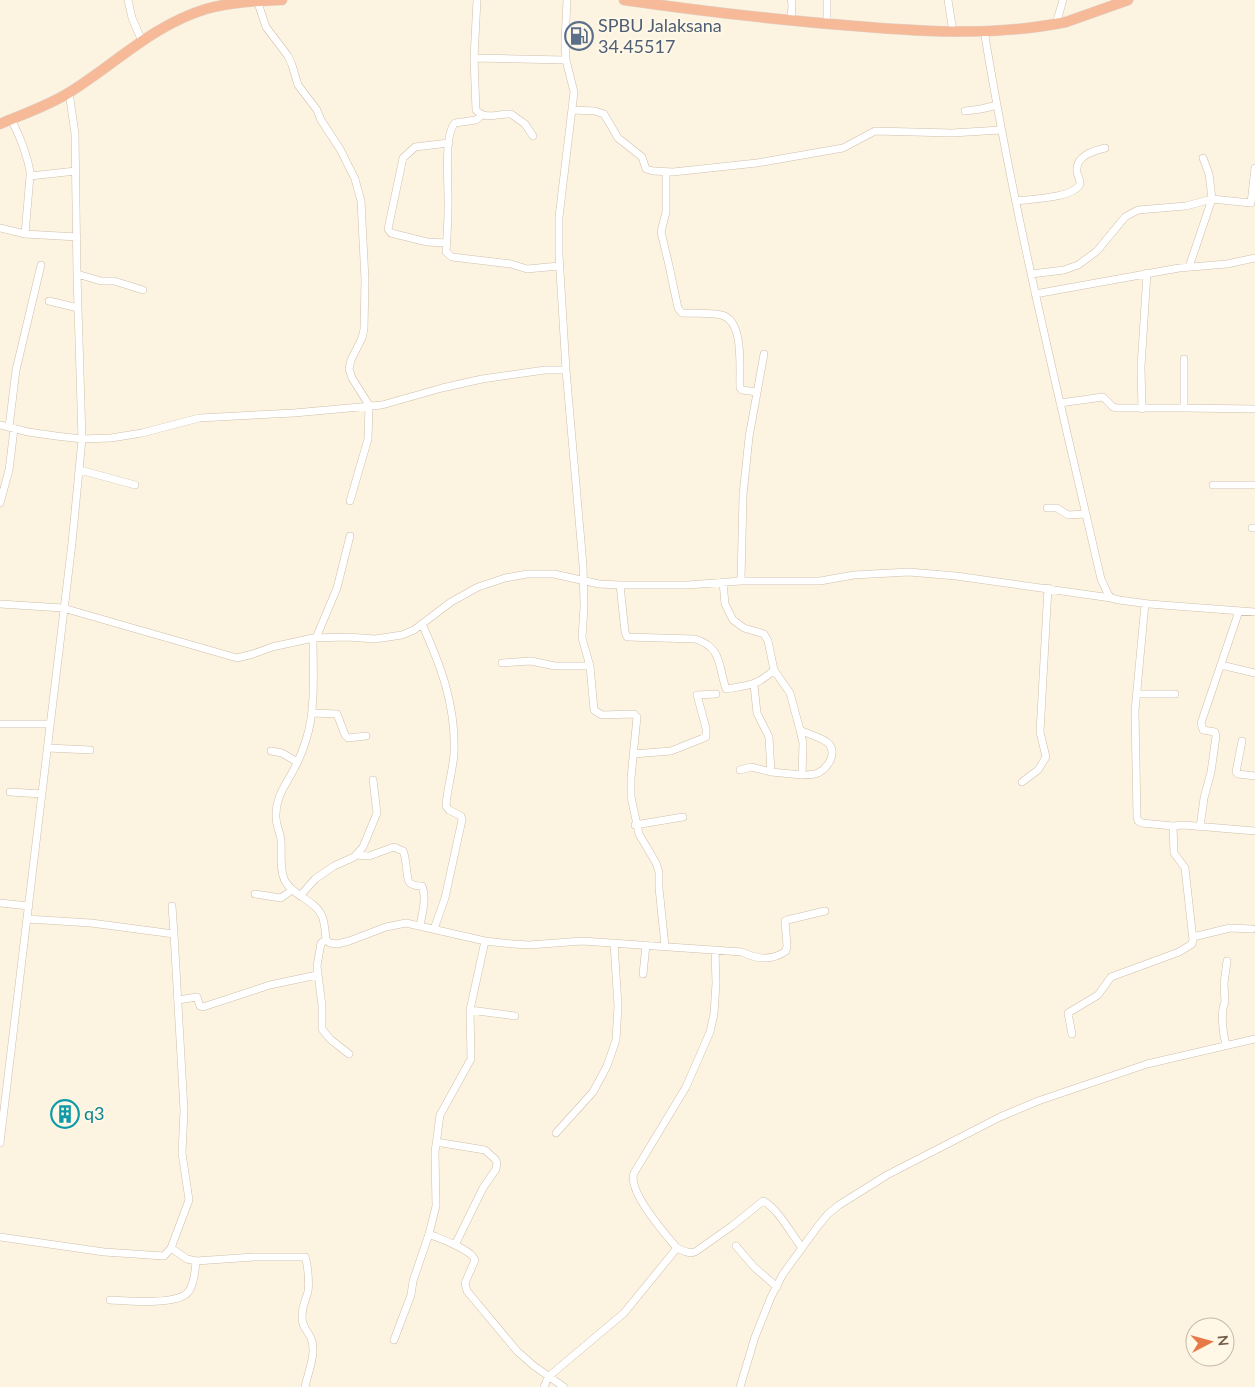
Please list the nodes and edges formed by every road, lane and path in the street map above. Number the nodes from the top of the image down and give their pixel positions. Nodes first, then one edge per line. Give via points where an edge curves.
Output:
1 (128, 0) edge
2 (257, 0) edge
3 (282, 0) edge
4 (477, 0) edge
5 (567, 0) edge
6 (624, 0) edge
7 (791, 0) edge
8 (827, 0) edge
9 (948, 0) edge
10 (1063, 0) edge
11 (1128, 0) edge
12 (791, 21) junction
13 (827, 24) junction
14 (1056, 24) junction
15 (984, 30) junction
16 (952, 32) junction
17 (142, 41) junction
18 (474, 58) junction
19 (566, 60) junction
20 (70, 92) junction
21 (996, 105) junction
22 (573, 110) junction
23 (965, 111) dead end
24 (482, 115) junction
25 (11, 119) junction
26 (0, 124) edge
27 (1001, 130) junction
28 (533, 136) dead end
29 (448, 143) junction
30 (1105, 148) dead end
31 (1203, 158) dead end
32 (1255, 168) edge
33 (76, 172) junction
34 (666, 172) junction
35 (31, 176) junction
36 (1212, 199) junction
37 (1016, 201) junction
38 (0, 228) edge
39 (25, 234) junction
40 (77, 237) junction
41 (446, 242) junction
42 (1255, 258) edge
43 (41, 265) dead end
44 (559, 266) junction
45 (1189, 267) junction
46 (1147, 273) junction
47 (77, 274) junction
48 (1031, 274) junction
49 (143, 290) dead end
50 (1035, 294) junction
51 (49, 301) dead end
52 (78, 308) junction
53 (764, 354) dead end
54 (1184, 359) dead end
55 (566, 370) junction
56 (757, 392) junction
57 (1060, 403) junction
58 (369, 405) junction
59 (1142, 408) junction
60 (1184, 408) junction
61 (1255, 409) edge
62 (0, 425) edge
63 (12, 428) junction
64 (82, 439) junction
65 (80, 470) junction
66 (135, 485) dead end
67 (1213, 485) dead end
68 (1255, 485) edge
69 (350, 500) dead end
70 (0, 504) edge
71 (1047, 508) dead end
72 (1086, 514) junction
73 (350, 536) dead end
74 (584, 581) junction
75 (741, 581) junction
76 (723, 582) junction
77 (620, 585) junction
78 (1048, 588) junction
79 (1112, 598) junction
80 (0, 604) edge
81 (1145, 604) junction
82 (63, 608) junction
83 (1238, 611) junction
84 (1255, 612) edge
85 (422, 624) junction
86 (315, 638) junction
87 (502, 663) dead end
88 (1221, 665) junction
89 (590, 666) junction
90 (774, 670) junction
91 (1255, 673) edge
92 (754, 685) junction
93 (716, 694) dead end
94 (1137, 694) junction
95 (1175, 694) dead end
96 (312, 713) junction
97 (0, 724) edge
98 (50, 724) junction
99 (800, 730) junction
100 (366, 736) dead end
101 (1242, 741) dead end
102 (48, 748) junction
103 (90, 750) dead end
104 (271, 751) dead end
105 (633, 754) junction
106 (297, 762) junction
107 (740, 770) dead end
108 (771, 772) junction
109 (802, 775) junction
110 (1255, 776) edge
111 (373, 780) dead end
112 (1022, 782) dead end
113 (10, 792) dead end
114 (42, 794) junction
115 (683, 817) dead end
116 (635, 825) junction
117 (1172, 826) junction
118 (1200, 827) junction
119 (1255, 831) edge
120 (357, 855) junction
121 (292, 890) junction
122 (255, 894) dead end
123 (300, 896) junction
124 (0, 903) edge
125 (29, 906) junction
126 (172, 906) dead end
127 (825, 911) dead end
128 (28, 919) junction
129 (420, 926) junction
130 (1252, 928) dead end
131 (434, 929) junction
132 (174, 934) junction
133 (1193, 937) junction
134 (326, 940) junction
135 (485, 941) junction
136 (614, 943) junction
137 (646, 945) junction
138 (665, 946) junction
139 (715, 951) junction
140 (1227, 961) dead end
141 (643, 974) dead end
142 (317, 975) junction
143 (178, 1000) junction
144 (470, 1010) junction
145 (515, 1016) dead end
146 (1072, 1034) dead end
147 (1255, 1039) edge
148 (1226, 1045) junction
149 (349, 1054) dead end
150 (2, 1110) edge
151 (556, 1133) dead end
152 (436, 1142) junction
153 (0, 1143) edge
154 (430, 1234) junction
155 (0, 1237) edge
156 (455, 1245) junction
157 (736, 1246) dead end
158 (171, 1248) junction
159 (677, 1248) junction
160 (802, 1248) junction
161 (196, 1261) junction
162 (777, 1287) junction
163 (110, 1300) dead end
164 (394, 1340) dead end
165 (548, 1378) junction
166 (306, 1387) edge
167 (544, 1387) edge
168 (564, 1387) edge
169 (740, 1387) edge

1 - 17 street
2 - 3 highway
2 - 17 highway via 206,9 170,24
2 - 58 street via 266,27 288,56 298,85 340,148 359,189 363,225 364,324 362,338 349,369
4 - 18 street
5 - 19 street
6 - 12 highway
7 - 12 street
8 - 13 street
9 - 16 street
10 - 14 street
11 - 14 highway
12 - 13 highway
13 - 16 highway
14 - 15 highway
15 - 16 highway
15 - 21 street
17 - 20 highway
18 - 19 street
18 - 24 street via 476,109
19 - 22 street via 574,86
20 - 25 highway
20 - 33 street
21 - 23 street
21 - 27 street
22 - 34 street via 604,114 618,138 642,158 646,169
22 - 44 street via 559,217
24 - 28 street via 511,114 525,124
24 - 29 street via 476,120 453,124
25 - 26 highway
25 - 35 street via 24,146
27 - 34 street via 952,134 875,131 843,148 828,151 757,163
27 - 37 street
29 - 41 street
29 - 41 street via 414,147 403,158 388,229 391,233 427,242
30 - 37 street via 1081,159 1077,168 1080,184 1076,190
31 - 36 street
32 - 36 street via 1251,203
33 - 35 street
33 - 40 street
34 - 56 street via 666,212 661,232 678,308 682,314 720,314 732,321 739,346 740,388
35 - 39 street
36 - 45 street
36 - 48 street via 1186,206 1133,212 1097,251 1078,265
37 - 48 street
38 - 39 street
39 - 40 street
40 - 47 street
41 - 44 street via 446,252 452,257 527,269
42 - 45 street
43 - 63 street via 16,370
44 - 55 street
45 - 46 street
46 - 50 street
46 - 59 street via 1141,367
47 - 49 street
47 - 52 street
48 - 50 street
50 - 57 street
51 - 52 street
52 - 64 street
53 - 56 street
54 - 60 street
55 - 58 street via 482,378 382,405
55 - 74 street
56 - 75 street via 743,495
57 - 59 street via 1103,397 1113,407
57 - 72 street
58 - 64 street via 199,418 129,436
58 - 69 street via 368,439
59 - 60 street
60 - 61 street
62 - 63 street
63 - 64 street
63 - 70 street via 7,476
64 - 65 street
65 - 66 street
65 - 82 street
67 - 68 street
71 - 72 street via 1057,508 1068,515
72 - 79 street via 1101,580
73 - 86 street via 337,588
74 - 77 street
74 - 85 street via 554,574 505,578 478,587
74 - 89 street via 582,638
75 - 76 street
75 - 78 street via 820,581 854,575 909,572
76 - 77 street
76 - 90 street via 725,604 733,620 744,628 764,634
77 - 92 street via 627,636 705,642 714,650 726,689
78 - 79 street
78 - 112 street via 1040,732 1046,757 1038,770
79 - 81 street
80 - 82 street
81 - 83 street
81 - 94 street
82 - 86 street via 237,658
82 - 98 street
83 - 84 street
83 - 88 street
85 - 86 street via 389,638
85 - 131 street via 439,660 454,724 454,755 446,806 462,820 445,898
86 - 96 street
87 - 89 street via 531,661 555,666
88 - 91 street
88 - 118 street via 1202,723 1203,730 1214,732 1216,736
89 - 105 street via 594,710 602,715 634,714 638,717
90 - 92 street
90 - 99 street via 790,693
92 - 108 street via 757,713 768,737
93 - 105 street via 696,695 706,737 671,751
94 - 95 street
94 - 117 street via 1137,818 1142,823
96 - 100 street via 337,714 348,738
96 - 106 street
97 - 98 street
98 - 102 street
99 - 109 street
99 - 109 street via 830,744 831,750 831,759 821,770
101 - 110 street via 1236,772
102 - 103 street
102 - 114 street
104 - 106 street
105 - 116 street via 630,788
106 - 121 street via 281,792 276,818 283,876
107 - 108 street via 751,767
108 - 109 street
111 - 120 street via 378,813
113 - 114 street
114 - 125 street
115 - 116 street
116 - 138 street via 659,872
117 - 118 street
117 - 133 street via 1174,853 1185,868
118 - 119 street
120 - 123 street via 311,882
120 - 129 street via 369,856 394,847 403,851 409,882 424,889
121 - 122 street via 281,898
121 - 123 street
123 - 134 street via 321,913
124 - 125 street
125 - 128 street
126 - 132 street
127 - 139 street via 787,920 783,953 762,959 742,952
128 - 132 street via 91,922
128 - 150 street
129 - 131 street
129 - 134 street via 396,924 337,944
130 - 133 street via 1230,928
131 - 135 street
132 - 143 street
133 - 146 street via 1192,944 1179,952 1111,977 1098,995 1068,1013
134 - 142 street via 320,944
135 - 136 street via 529,946 582,941
135 - 144 street
136 - 137 street
136 - 151 street via 618,1006 616,1040 593,1092
137 - 138 street
137 - 141 street
138 - 139 street
139 - 159 street via 716,983 710,1032 686,1087 632,1179 650,1215
140 - 148 street via 1223,1005
142 - 143 street via 203,1007 196,997
142 - 149 street via 324,1033
143 - 158 street via 184,1110 182,1152 189,1196
144 - 145 street
144 - 152 street via 471,1059 440,1114
147 - 148 street
148 - 160 street via 1124,1072 1000,1117 862,1190 828,1214
150 - 153 street
152 - 154 street via 436,1206
152 - 156 street via 485,1150 497,1163
154 - 156 street
154 - 164 street
155 - 158 street via 104,1252 160,1256
156 - 165 street via 475,1259 464,1283 467,1291 516,1350
157 - 162 street via 754,1268
158 - 161 street
159 - 160 street via 695,1252 763,1201
159 - 165 street via 624,1313
160 - 162 street
161 - 163 street via 192,1284 181,1297 164,1301
161 - 166 street via 305,1257 308,1294 302,1304 302,1319 305,1331 311,1337 312,1351
162 - 169 street via 755,1337
165 - 167 street
165 - 168 street

